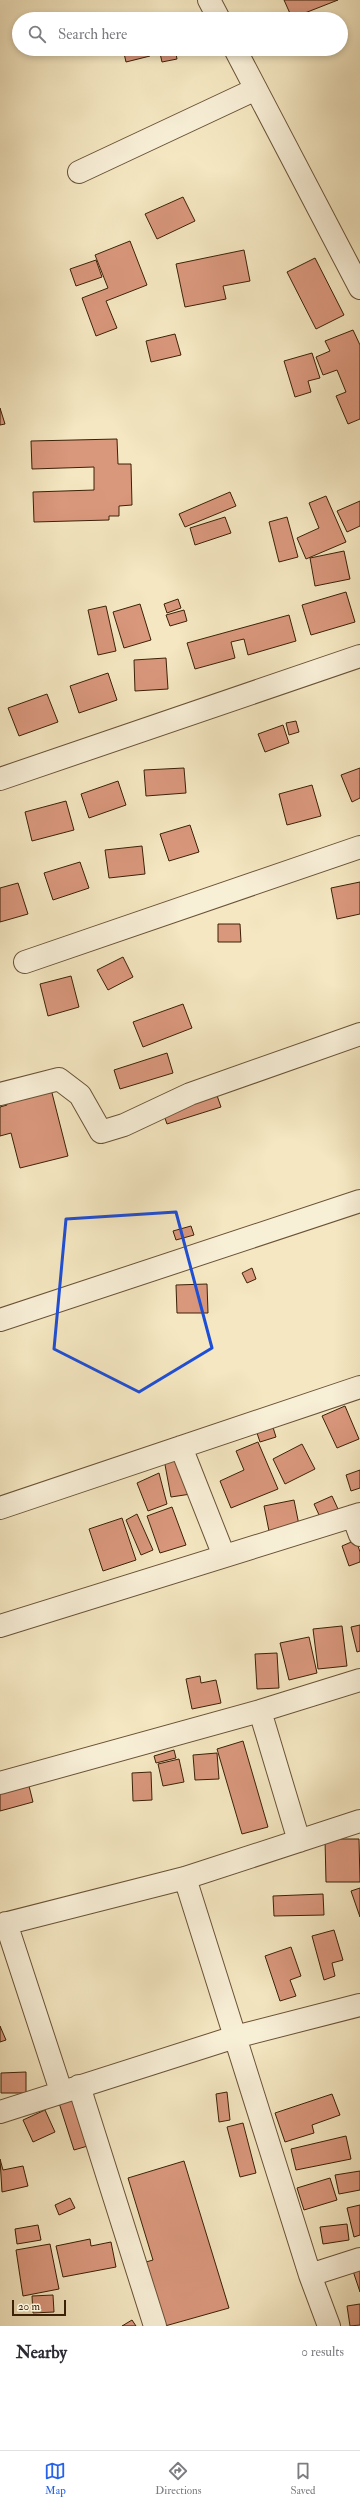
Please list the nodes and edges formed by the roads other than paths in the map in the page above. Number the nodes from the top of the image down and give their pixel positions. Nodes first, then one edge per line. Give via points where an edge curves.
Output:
1 (209, 0) edge
2 (215, 12) edge
3 (239, 56) edge
4 (256, 90) junction
5 (79, 172) dead end
6 (360, 288) edge
7 (360, 656) edge
8 (0, 779) edge
9 (360, 847) edge
10 (25, 962) dead end
11 (360, 1034) edge
12 (0, 1094) edge
13 (360, 1201) edge
14 (0, 1320) edge
15 (360, 1387) edge
16 (182, 1447) junction
17 (0, 1508) edge
18 (358, 1522) edge
19 (224, 1556) junction
20 (0, 1626) edge
21 (360, 1680) edge
22 (260, 1711) junction
23 (0, 1784) edge
24 (360, 1821) edge
25 (299, 1841) junction
26 (185, 1878) junction
27 (3, 1924) edge
28 (360, 2005) edge
29 (235, 2037) junction
30 (70, 2088) junction
31 (0, 2112) edge
32 (360, 2259) edge
33 (310, 2275) junction
34 (155, 2326) edge
35 (329, 2326) edge

1 - 2 street
3 - 4 street
4 - 5 street
4 - 6 street
7 - 8 street
9 - 10 street
11 - 12 street via 190,1094 124,1125 102,1132 80,1095 59,1079
13 - 14 street
15 - 16 street
16 - 17 street
16 - 19 street
18 - 19 street
19 - 20 street
21 - 22 street
22 - 23 street
22 - 25 street
24 - 25 street
25 - 26 street
26 - 27 street
26 - 29 street
27 - 30 street
28 - 29 street
29 - 30 street
29 - 33 street
30 - 31 street
30 - 34 street
32 - 33 street
33 - 35 street

